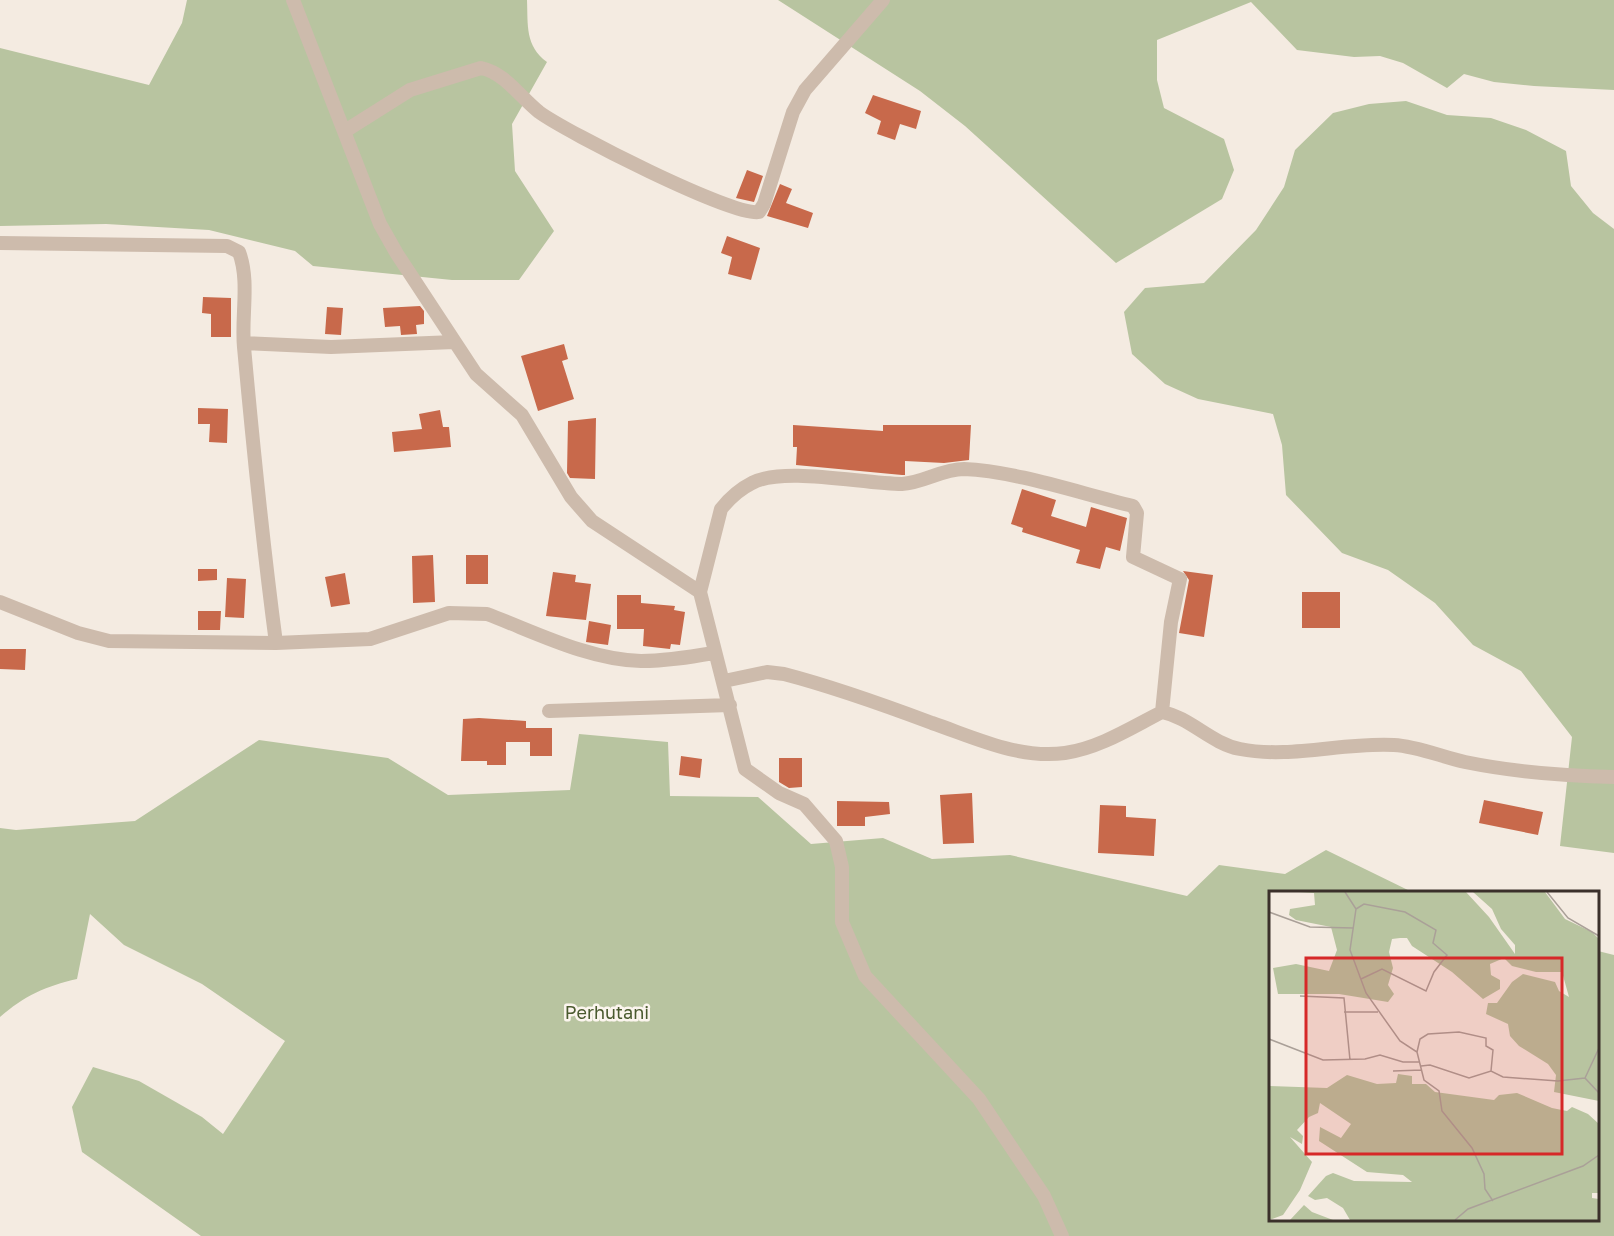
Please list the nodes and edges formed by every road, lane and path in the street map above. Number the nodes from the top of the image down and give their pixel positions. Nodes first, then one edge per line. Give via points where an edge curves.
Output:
1 (292, 0) edge
2 (883, 0) edge
3 (345, 131) junction
4 (0, 243) edge
5 (454, 342) junction
6 (244, 343) junction
7 (700, 592) junction
8 (0, 602) edge
9 (276, 643) junction
10 (714, 653) junction
11 (724, 681) junction
12 (730, 705) junction
13 (549, 711) dead end
14 (1162, 712) junction
15 (1614, 777) edge
16 (1062, 1236) edge

1 - 3 street
2 - 3 street via 805,90 793,112 759,212 745,212 702,196 608,151 541,113 506,81 481,68 410,90
3 - 5 street via 380,224
4 - 6 street via 234,247 242,259
5 - 6 street via 342,347
5 - 7 street via 476,375 522,415 571,496 592,521
6 - 9 street
7 - 10 street
7 - 14 street via 721,509 752,482 767,478 903,484 964,470 1017,478 1133,506 1137,513 1133,557 1180,579 1171,622
8 - 9 street via 109,641
9 - 10 street via 370,639 449,613 466,612 487,614 611,658 682,659
10 - 11 street
11 - 12 street
11 - 14 street via 767,672 784,674 997,747 1030,753 1066,753 1101,743
12 - 13 street
12 - 16 street via 745,769 779,793 804,804 836,841 842,867 842,922 861,970 979,1099 1038,1186
14 - 15 street via 1181,718 1218,742 1240,749 1396,745 1518,771

